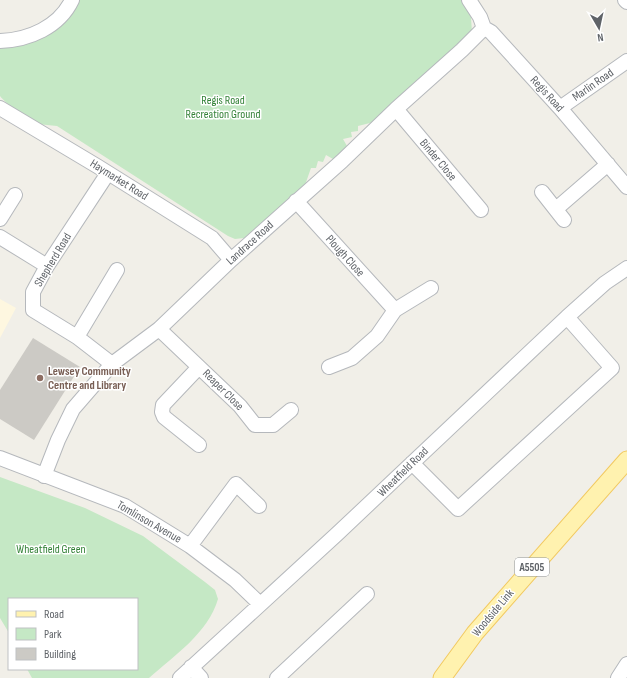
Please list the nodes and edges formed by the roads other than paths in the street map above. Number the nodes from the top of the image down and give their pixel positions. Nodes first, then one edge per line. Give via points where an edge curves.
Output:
1 (72, 0) edge
2 (469, 0) edge
3 (484, 28) junction
4 (0, 41) edge
5 (627, 61) edge
6 (0, 108) edge
7 (560, 108) junction
8 (396, 109) junction
9 (608, 164) junction
10 (108, 173) junction
11 (627, 187) edge
12 (542, 192) dead end
13 (15, 195) dead end
14 (296, 201) junction
15 (556, 209) junction
16 (481, 210) dead end
17 (0, 219) edge
18 (564, 220) dead end
19 (0, 237) edge
20 (232, 260) junction
21 (47, 266) junction
22 (627, 268) edge
23 (117, 270) dead end
24 (431, 288) dead end
25 (395, 310) junction
26 (567, 317) junction
27 (159, 329) junction
28 (77, 337) junction
29 (112, 364) junction
30 (199, 367) junction
31 (329, 367) dead end
32 (291, 410) dead end
33 (199, 445) dead end
34 (0, 458) edge
35 (627, 460) edge
36 (412, 463) junction
37 (44, 476) junction
38 (259, 506) dead end
39 (190, 546) junction
40 (367, 594) dead end
41 (260, 604) junction
42 (627, 664) edge
43 (191, 667) junction
44 (180, 678) edge
45 (201, 678) edge
46 (277, 678) edge
47 (442, 678) edge
48 (618, 678) edge

1 - 4 street via 68,8 50,26 30,36
2 - 3 street, Regis Road
3 - 7 street, Regis Road via 491,32
3 - 8 street, Landrace Road
5 - 7 street, Marlin Road
6 - 10 street, Haymarket Road
7 - 9 street, Regis Road
8 - 14 street, Landrace Road
8 - 16 street, Binder Close
9 - 11 street, Regis Road
9 - 15 street
10 - 20 street, Haymarket Road via 212,238
10 - 21 street, Shepherd Road
12 - 15 street
13 - 17 street
14 - 20 street, Landrace Road
14 - 25 street, Plough Close
15 - 18 street
19 - 21 street
20 - 27 street, Landrace Road
21 - 28 street, Shepherd Road via 33,292 33,310
22 - 26 street, Wheatfield Road via 605,283
23 - 28 street
24 - 25 street
25 - 31 street via 377,336 352,358
26 - 36 street, Wheatfield Road
26 - 36 street via 612,368 458,509
27 - 29 street, Landrace Road
27 - 30 street, Reaper Close
28 - 29 street, Shepherd Road
29 - 37 street, Landrace Road via 73,409
30 - 32 street, Reaper Close via 240,406 255,425 273,425
30 - 33 street via 163,405 162,412 164,417
34 - 37 street, Tomlinson Avenue
35 - 47 main road, Woodside Link / A5505 via 475,633
36 - 41 street, Wheatfield Road
37 - 39 street, Tomlinson Avenue via 125,506
38 - 39 street via 236,484
39 - 41 street, Tomlinson Avenue via 235,580
40 - 46 street
41 - 43 street, Wheatfield Road
42 - 48 street
43 - 44 street, Wheatfield Road
43 - 45 street

